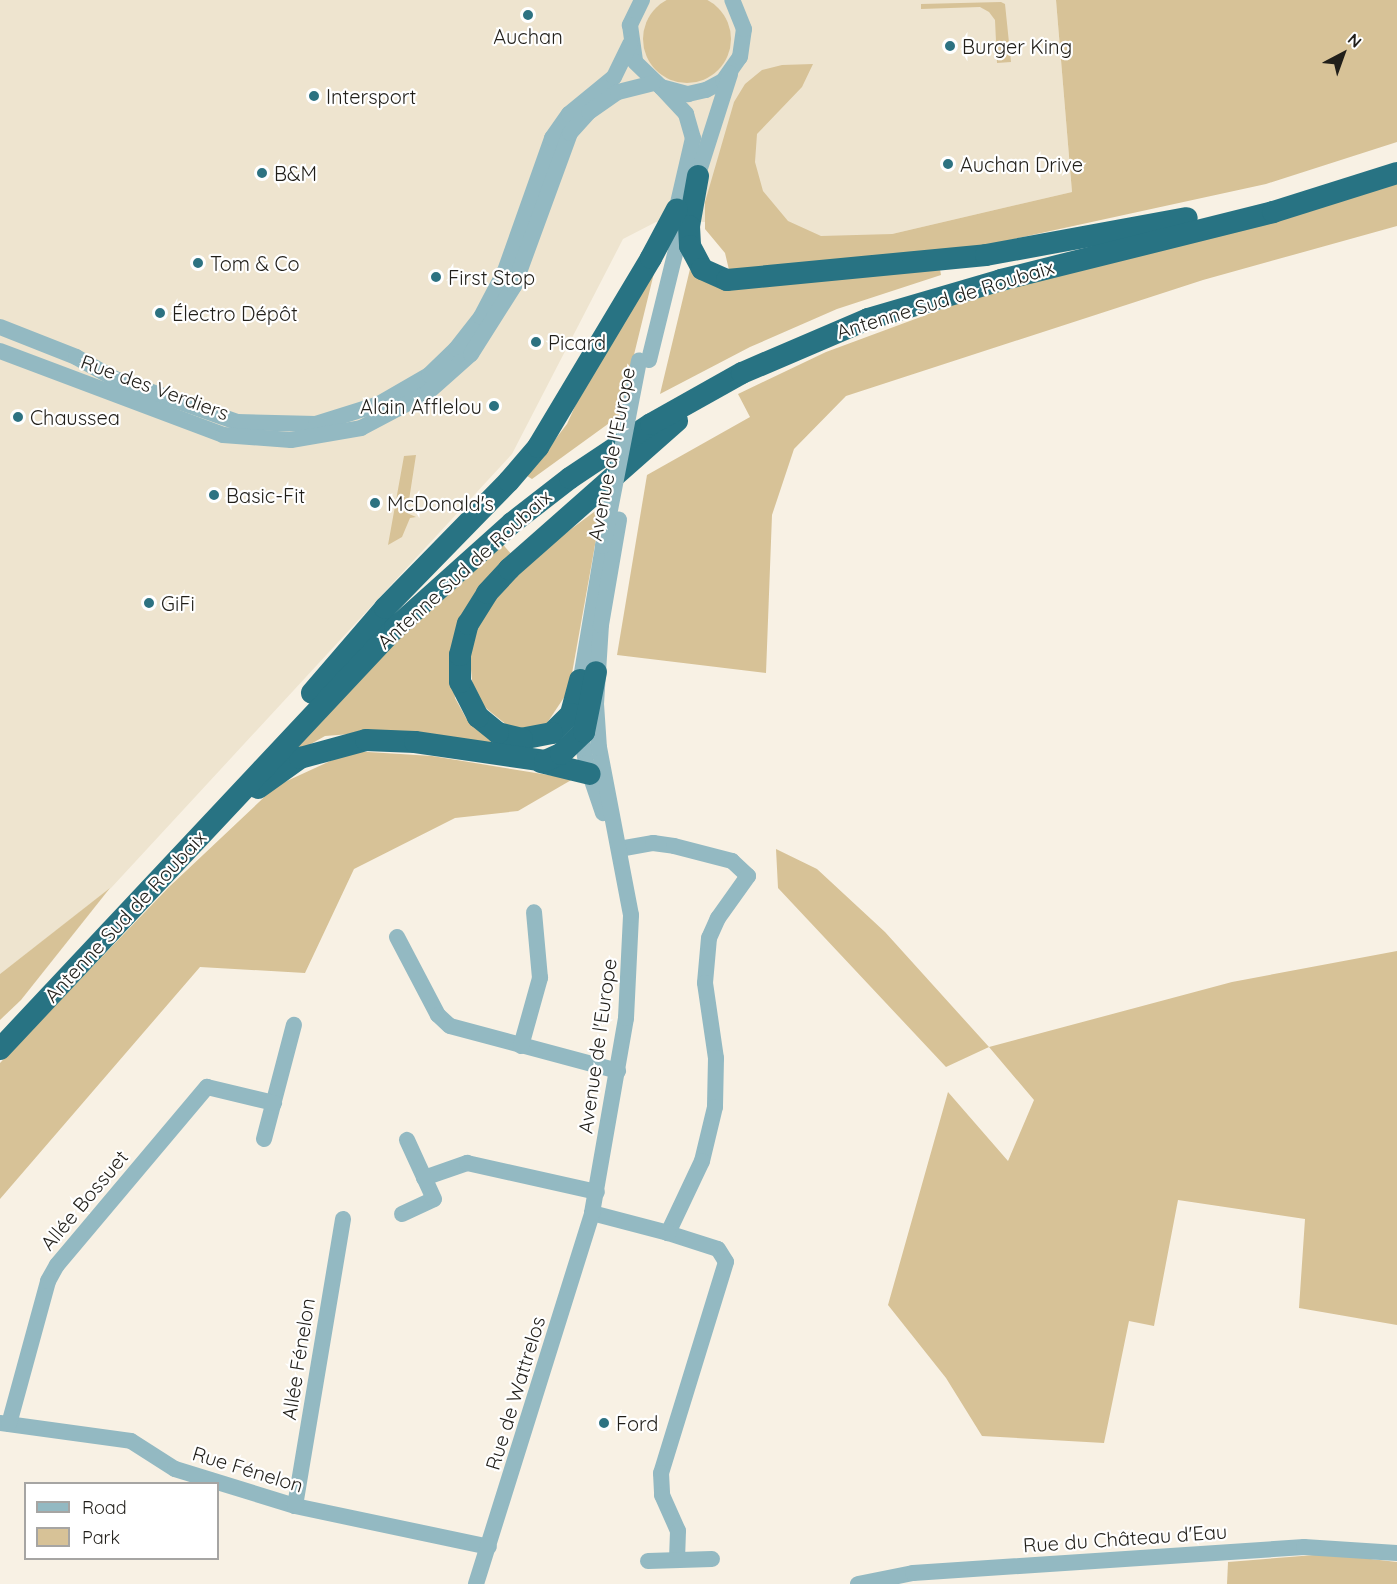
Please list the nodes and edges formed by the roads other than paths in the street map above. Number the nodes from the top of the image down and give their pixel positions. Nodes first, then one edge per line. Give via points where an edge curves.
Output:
1 (642, 0) edge
2 (732, 1) edge
3 (630, 44) junction
4 (730, 74) junction
5 (657, 85) junction
6 (1397, 161) edge
7 (1397, 173) edge
8 (698, 176) junction
9 (1244, 207) junction
10 (677, 209) junction
11 (0, 327) edge
12 (794, 349) junction
13 (0, 351) edge
14 (644, 360) junction
15 (588, 676) junction
16 (581, 735) junction
17 (270, 742) junction
18 (533, 761) junction
19 (590, 774) junction
20 (619, 849) junction
21 (150, 890) junction
22 (534, 912) dead end
23 (397, 937) dead end
24 (294, 1025) dead end
25 (0, 1033) edge
26 (521, 1046) junction
27 (0, 1049) edge
28 (618, 1071) junction
29 (274, 1103) junction
30 (264, 1139) dead end
31 (407, 1140) dead end
32 (424, 1178) junction
33 (597, 1192) junction
34 (592, 1213) junction
35 (402, 1214) dead end
36 (343, 1219) dead end
37 (668, 1233) junction
38 (5, 1423) edge
39 (217, 1482) edge
40 (219, 1483) edge
41 (295, 1506) junction
42 (489, 1547) junction
43 (1397, 1553) edge
44 (712, 1559) dead end
45 (677, 1560) junction
46 (648, 1561) dead end
47 (477, 1584) edge
48 (858, 1584) edge

1 - 3 street, Rue des Verdiers via 630,25
2 - 4 street, Avenue de l'Europe via 742,19 744,38 740,57
3 - 5 street, Avenue de l'Europe via 640,69
3 - 11 street, Rue des Verdiers via 614,77 569,114 552,138 505,271 475,326 429,375 379,404 316,424 237,422 115,379 76,357
4 - 5 street via 715,86 697,92 679,93
4 - 8 street, Avenue de l'Europe
5 - 10 street, Avenue de l'Europe via 680,105 692,130 691,155
5 - 13 street, Rue des Verdiers via 618,92 589,112 570,134 512,292 471,354 428,393 361,428 291,440 223,435
6 - 9 highway, Antenne Sud de Roubaix
7 - 12 highway, Antenne Sud de Roubaix via 1265,214 915,304
8 - 9 highway via 689,226 690,246 702,269 727,280 986,255
8 - 14 street, Avenue de l'Europe
9 - 17 highway, Antenne Sud de Roubaix via 898,298 823,325 719,372 608,438 510,511 382,626
10 - 14 street, Avenue de l'Europe
10 - 17 highway via 599,348 530,456 385,608
12 - 15 highway via 702,403 668,428 509,569 475,610 463,639 459,669 464,694 488,727 522,739 552,734 571,714
12 - 21 highway, Antenne Sud de Roubaix via 723,382 651,424 570,478 489,542 337,686
14 - 15 street, Avenue de l'Europe via 620,520
14 - 15 street, Avenue de l'Europe, bridge via 603,546
15 - 16 highway via 587,725
15 - 20 street, Avenue de l'Europe
16 - 18 highway via 561,754
16 - 19 street, Avenue de l'Europe
17 - 25 highway, Antenne Sud de Roubaix
18 - 19 highway
18 - 21 highway via 388,740 366,740 317,751 289,764 265,782
19 - 20 street, Avenue de l'Europe
20 - 28 street, Avenue de l'Europe via 632,929 630,985
20 - 37 street via 654,843 674,846 732,861 748,876 718,918 710,938 705,983 716,1058 715,1107 702,1161
21 - 27 highway, Antenne Sud de Roubaix
22 - 26 street via 541,969
23 - 26 street via 444,1021 456,1029
24 - 29 street
26 - 28 street
28 - 33 street, Avenue de l'Europe
29 - 30 street
29 - 38 street, Allée Bossuet via 207,1087 57,1265 48,1281
31 - 32 street
32 - 33 street via 467,1163
32 - 35 street via 434,1199
33 - 34 street, Avenue de l'Europe
34 - 37 street
34 - 42 street, Rue de Wattrelos
36 - 41 street, Allée Fénelon
37 - 45 street via 718,1249 726,1262 661,1473 662,1495 678,1531
38 - 39 street, Rue Fénelon via 131,1441 175,1469
40 - 41 street, Rue Fénelon
41 - 42 street, Rue Fénelon
42 - 47 street, Rue de Wattrelos
43 - 48 street, Rue du Château d'Eau via 1340,1547 1293,1548 913,1573
44 - 45 street
45 - 46 street

